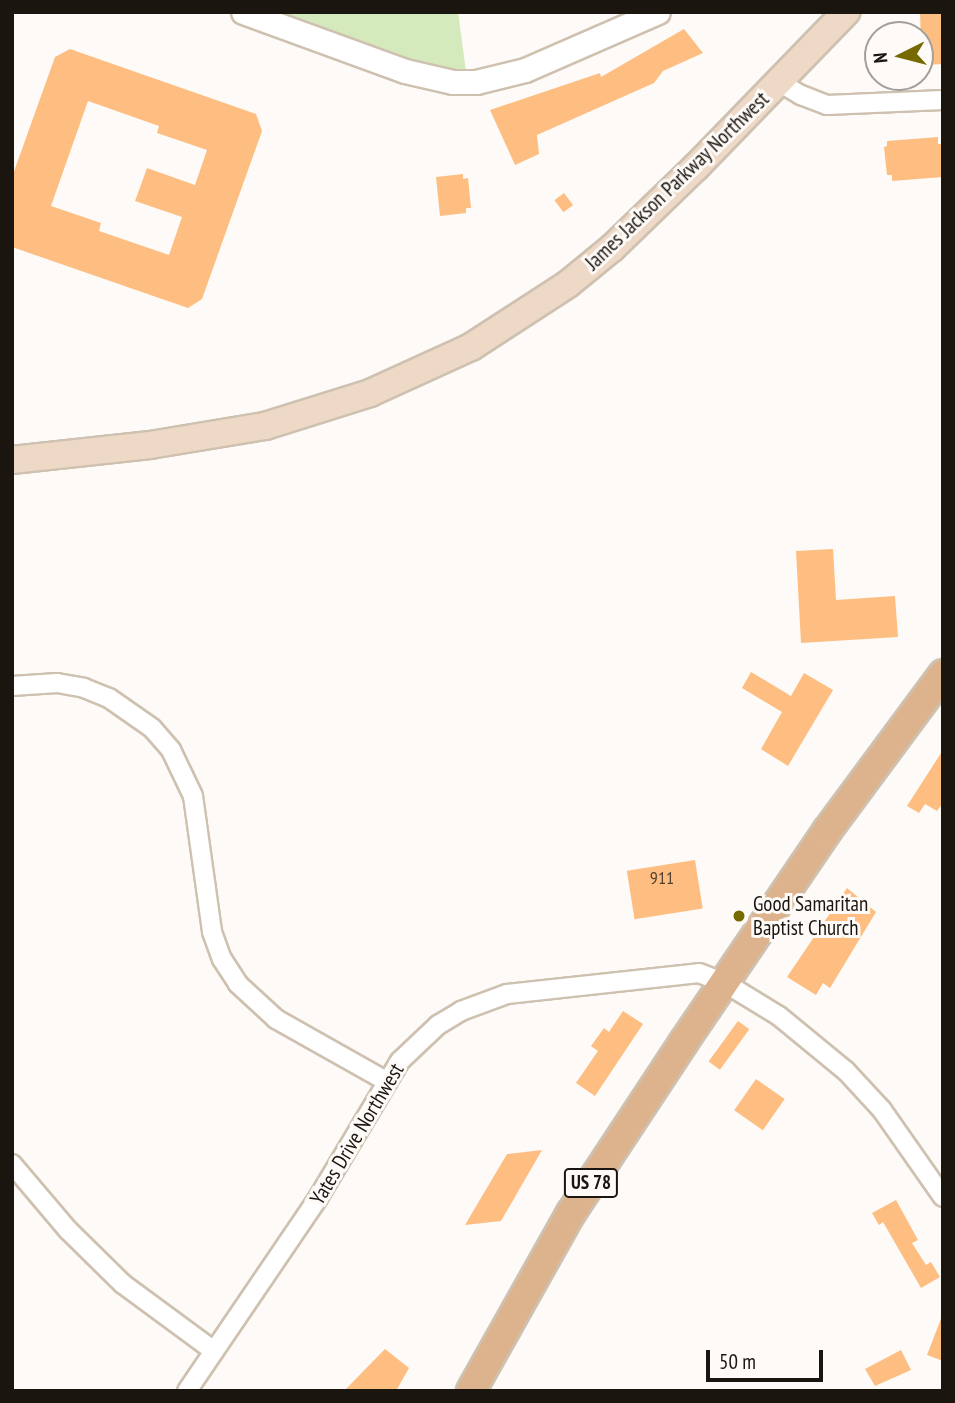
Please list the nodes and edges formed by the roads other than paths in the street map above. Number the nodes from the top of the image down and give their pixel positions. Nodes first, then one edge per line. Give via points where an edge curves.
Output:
1 (243, 12) edge
2 (658, 12) edge
3 (846, 12) edge
4 (779, 82) junction
5 (943, 100) edge
6 (12, 460) edge
7 (943, 674) edge
8 (12, 685) edge
9 (724, 983) junction
10 (386, 1081) junction
11 (12, 1164) edge
12 (943, 1197) edge
13 (214, 1351) junction
14 (187, 1391) edge
15 (471, 1391) edge

1 - 2 street via 405,71 453,82 476,82 524,70
3 - 4 main road, James Jackson Parkway Northwest
4 - 5 street via 827,105
4 - 6 main road, James Jackson Parkway Northwest via 612,248 568,285 471,347 370,393 265,426 206,438
7 - 9 main road, US 78 via 827,831
8 - 10 street via 57,683 84,688 131,710 152,728 171,750 193,796 212,932 238,984 276,1019
9 - 10 street, Yates Drive Northwest via 699,973 507,994 438,1025 400,1060
9 - 12 street, Yates Drive Northwest via 779,1016 846,1071 882,1110
9 - 15 main road, US 78 via 571,1213
10 - 13 street, Yates Drive Northwest via 318,1198
11 - 13 street via 68,1230 123,1284
13 - 14 street, Yates Drive Northwest

